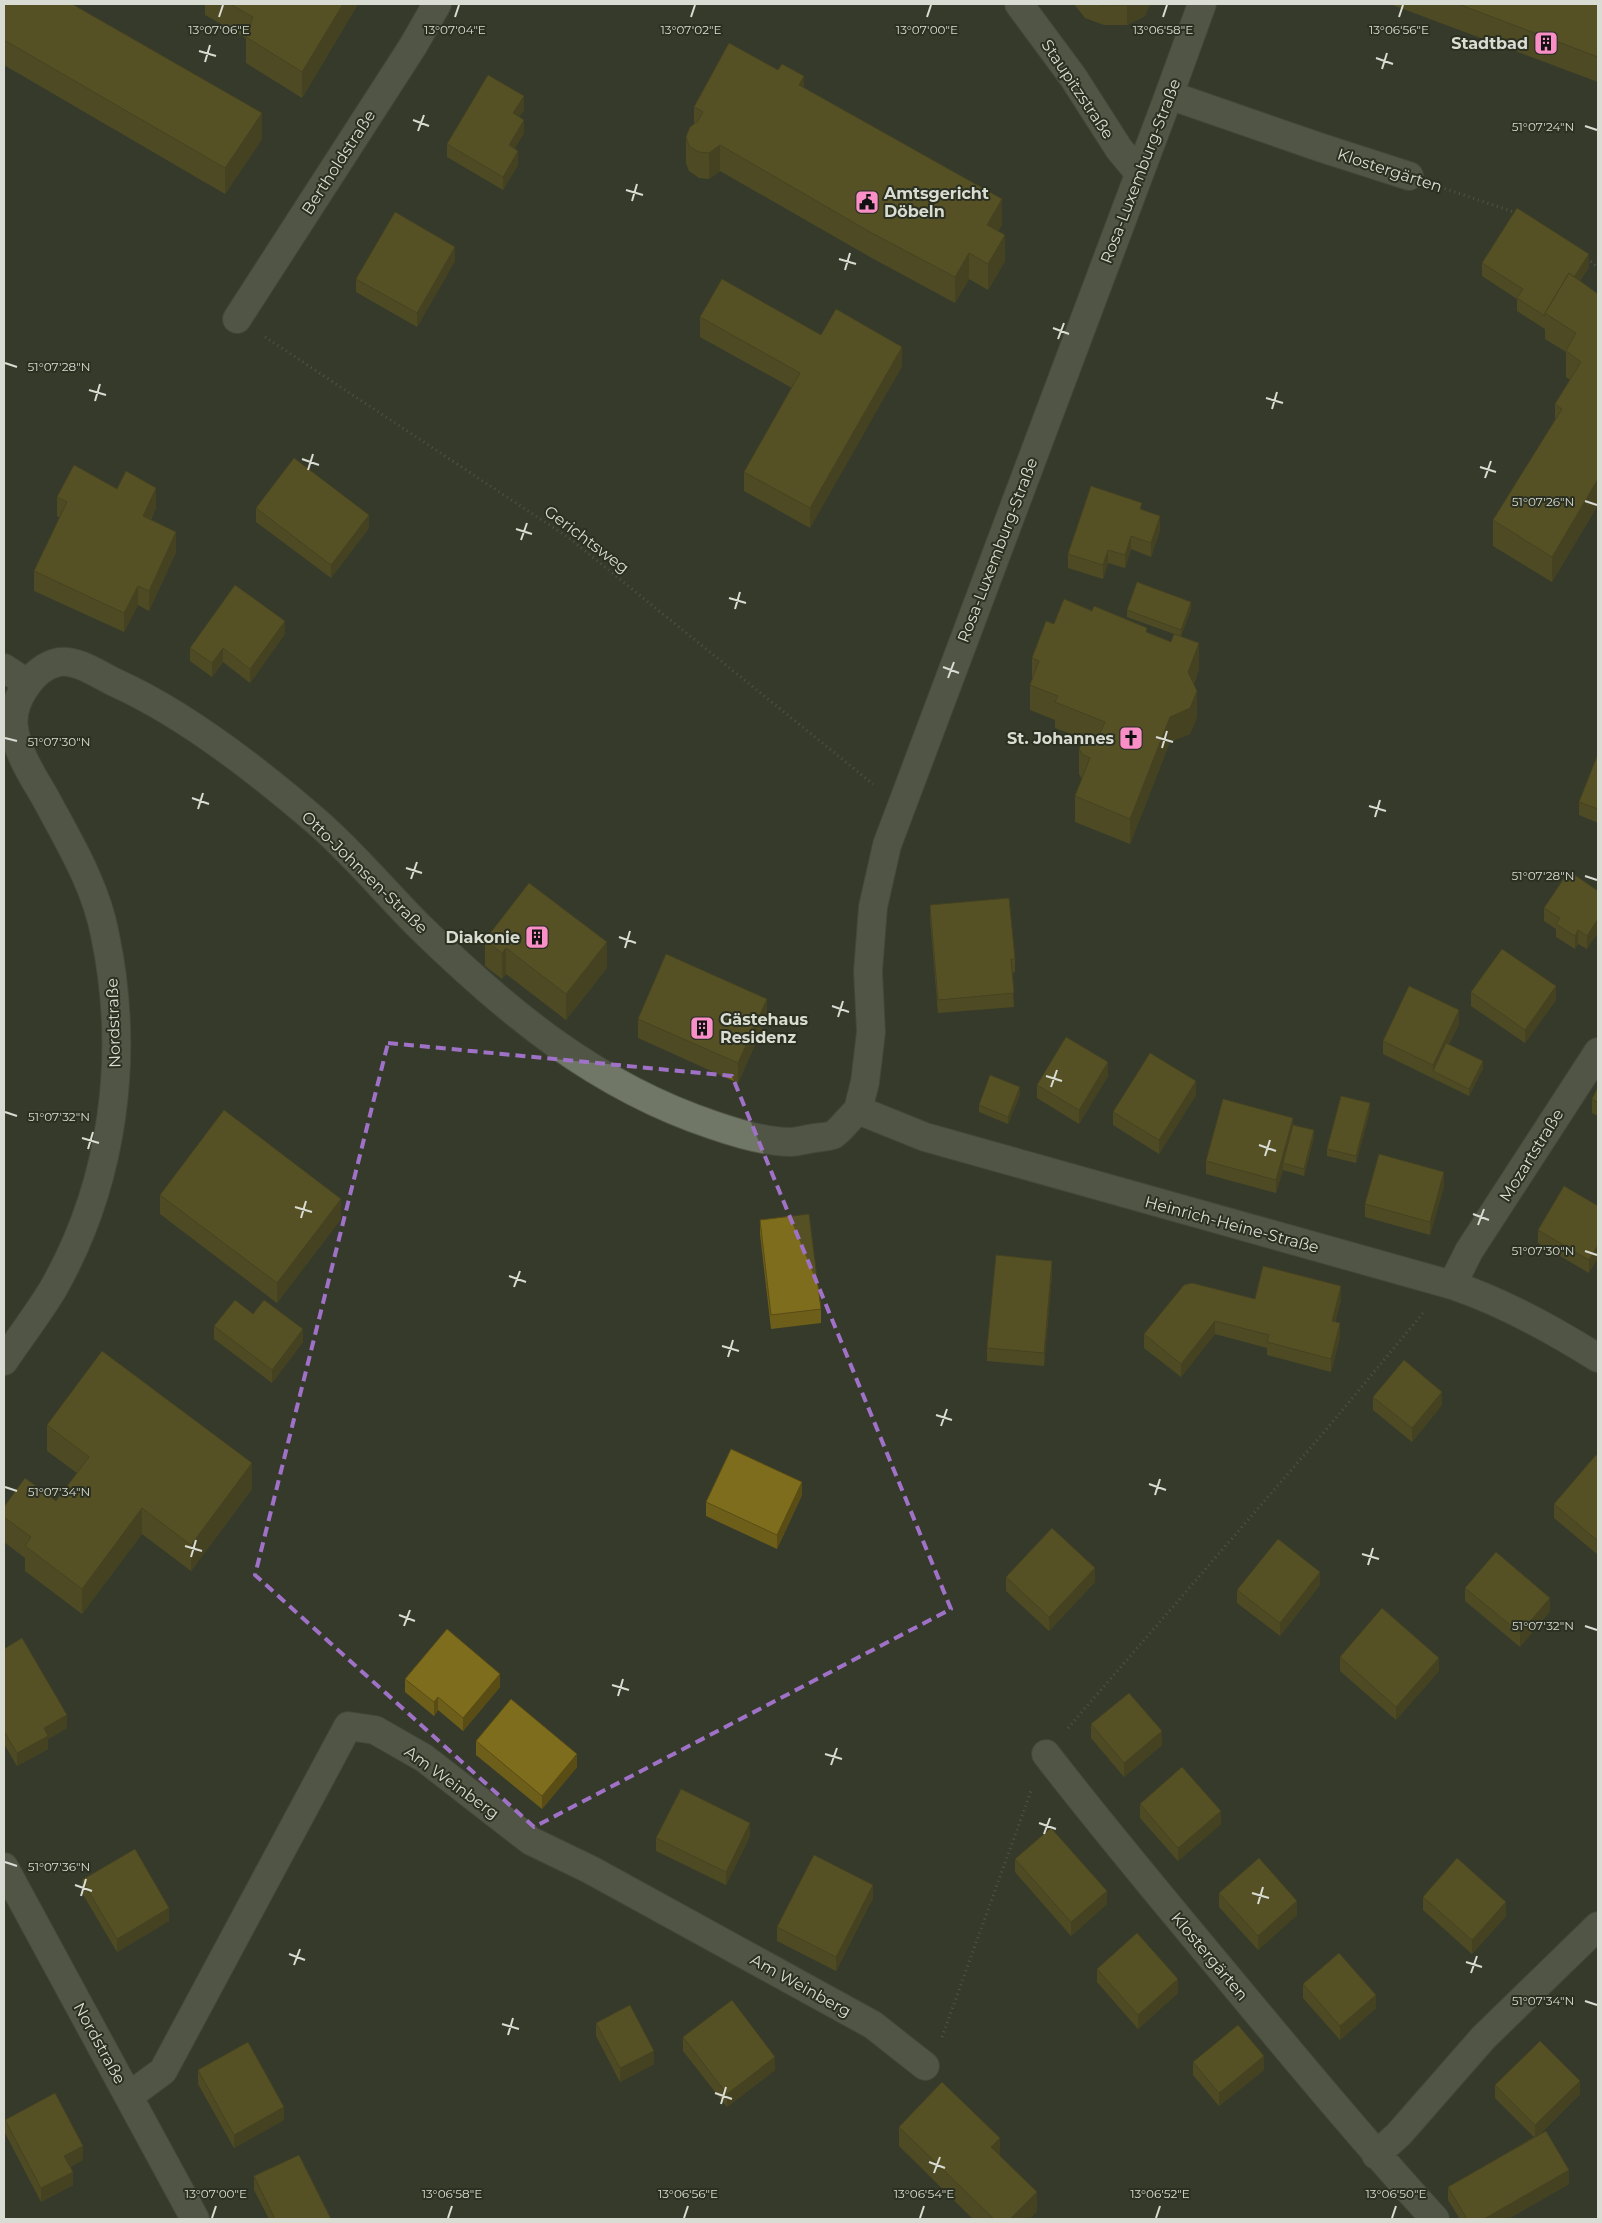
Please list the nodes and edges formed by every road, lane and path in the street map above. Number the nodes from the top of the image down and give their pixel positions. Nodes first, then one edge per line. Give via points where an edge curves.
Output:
1 (437, 4) edge
2 (1019, 4) edge
3 (1202, 4) edge
4 (1169, 96) junction
5 (1139, 173) junction
6 (1409, 176) joint
7 (1526, 216) edge
8 (1585, 256) edge
9 (1598, 268) edge
10 (237, 319) joint
11 (4, 668) edge
12 (28, 683) junction
13 (901, 807) junction
14 (1598, 1052) edge
15 (858, 1110) junction
16 (1452, 1284) junction
17 (1598, 1358) edge
18 (4, 1361) edge
19 (1046, 1754) junction
20 (4, 1867) edge
21 (1598, 1926) edge
22 (925, 2066) joint
23 (129, 2096) junction
24 (1376, 2155) junction
25 (195, 2219) edge
26 (1435, 2219) edge

1 - 10 street, Bertholdstraße via 414,46
2 - 5 street, Staupitzstraße
3 - 4 street, Rosa-Luxemburg-Straße
4 - 5 street, Rosa-Luxemburg-Straße
4 - 6 street, Klostergärten
5 - 13 street, Rosa-Luxemburg-Straße
6 - 7 path, Klostergärten
8 - 9 path
10 - 13 path, Gerichtsweg via 569,538
11 - 12 street
12 - 15 street, Otto-Johnsen-Straße via 52,663 66,661 146,696 191,724 318,823 422,929 502,1002 554,1045 613,1082 678,1113 738,1134 789,1142 833,1135
12 - 18 street, Nordstraße via 17,700 13,726 20,750 82,866 105,931 115,999 115,1103 100,1178 78,1236 53,1289
13 - 15 street, Rosa-Luxemburg-Straße via 887,845 873,908 868,971 871,1032
14 - 16 street, Mozartstraße via 1470,1250
15 - 16 street, Heinrich-Heine-Straße via 934,1140
16 - 17 street, Heinrich-Heine-Straße via 1488,1297
16 - 19 path via 1432,1302
19 - 22 path via 938,2047
19 - 24 street, Klostergärten
20 - 23 street, Nordstraße
21 - 24 street via 1483,2038 1399,2134
22 - 23 street, Am Weinberg via 873,2024 591,1870 531,1841 424,1758 375,1730 348,1726 163,2071
23 - 25 street, Nordstraße
24 - 26 street, Klostergärten

